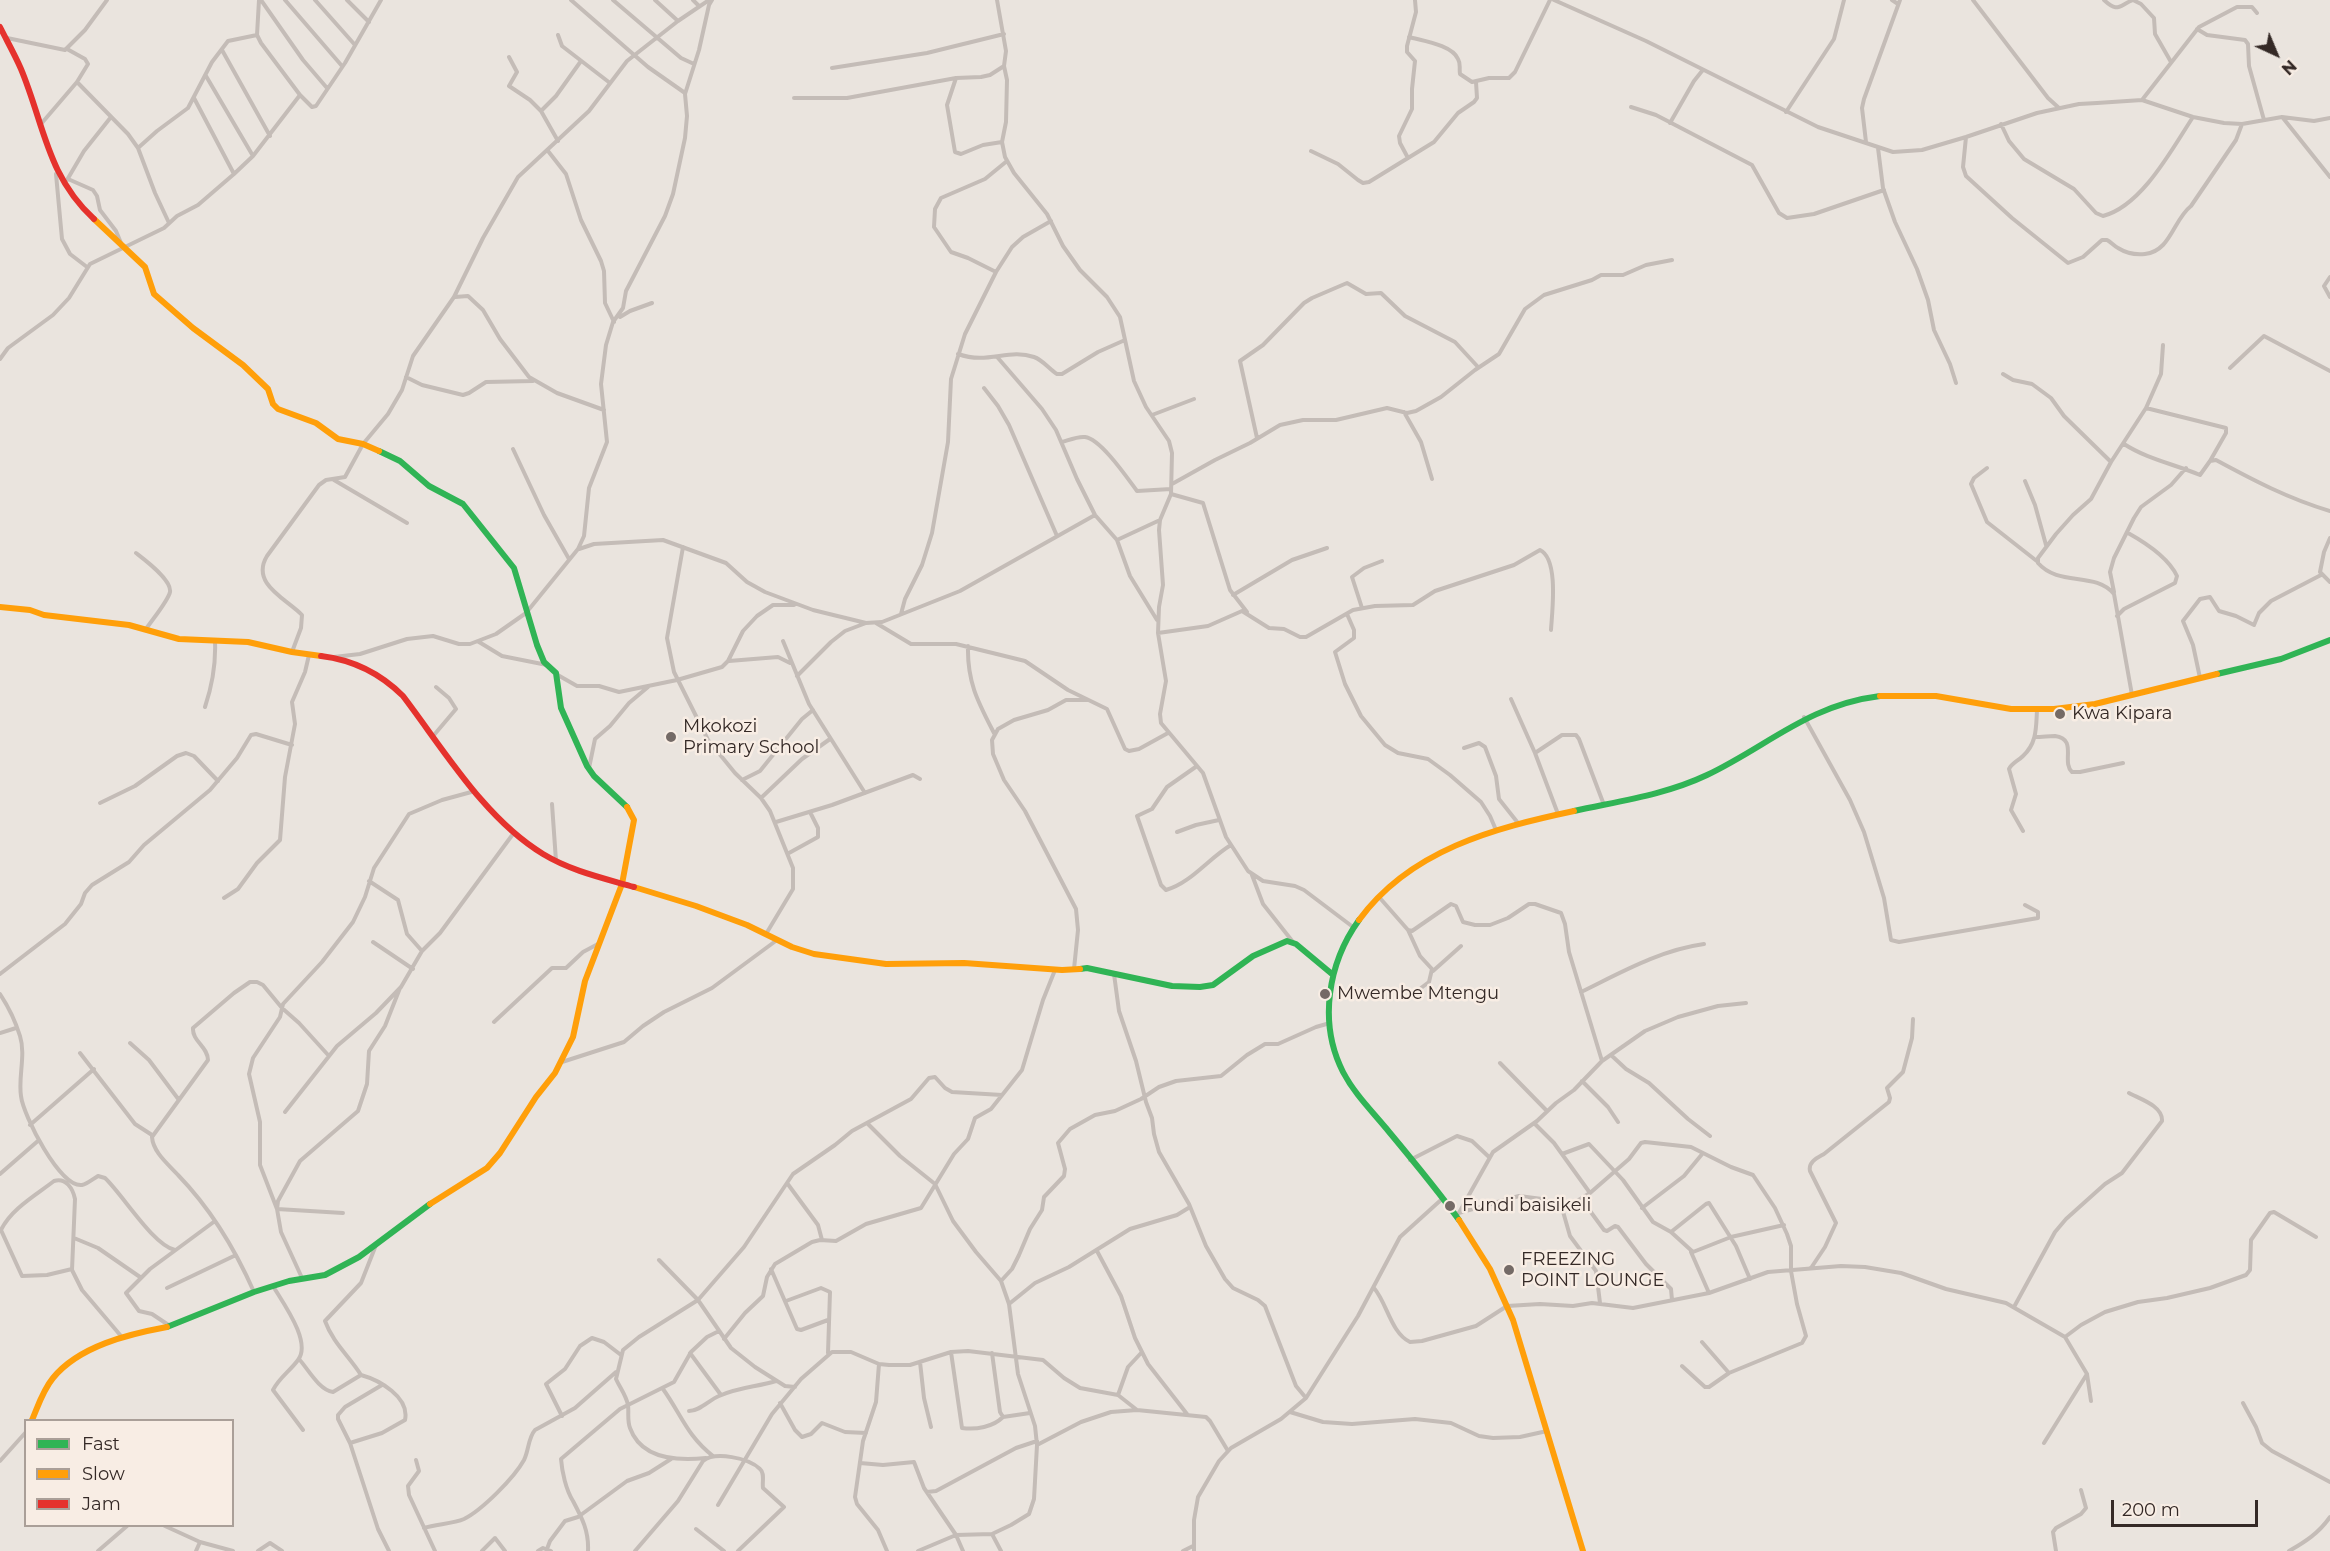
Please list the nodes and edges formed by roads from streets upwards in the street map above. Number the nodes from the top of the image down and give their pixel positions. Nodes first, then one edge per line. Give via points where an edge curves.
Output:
1 (107, 0) edge
2 (260, 0) edge
3 (285, 0) edge
4 (315, 0) edge
5 (347, 0) edge
6 (381, 0) edge
7 (571, 0) edge
8 (613, 0) edge
9 (655, 0) edge
10 (693, 0) edge
11 (711, 0) edge
12 (997, 0) edge
13 (1414, 0) edge
14 (1552, 0) edge
15 (1844, 0) edge
16 (1892, 0) edge
17 (1973, 0) edge
18 (2104, 0) edge
19 (1899, 2) edge
20 (699, 6) junction
21 (2257, 13) dead end
22 (678, 21) junction
23 (369, 22) junction
24 (0, 27) edge
25 (2197, 28) junction
26 (258, 34) junction
27 (558, 34) dead end
28 (1005, 34) junction
29 (1409, 37) junction
30 (7, 38) junction
31 (657, 38) junction
32 (356, 45) junction
33 (67, 49) junction
34 (222, 50) junction
35 (635, 55) junction
36 (509, 57) dead end
37 (581, 61) junction
38 (2171, 62) junction
39 (694, 64) junction
40 (342, 66) junction
41 (1004, 66) junction
42 (832, 68) dead end
43 (1702, 71) junction
44 (206, 76) junction
45 (956, 78) junction
46 (1476, 81) junction
47 (77, 82) junction
48 (610, 83) junction
49 (327, 88) junction
50 (685, 94) junction
51 (300, 95) junction
52 (194, 98) junction
53 (794, 98) dead end
54 (2142, 100) junction
55 (1631, 107) dead end
56 (2060, 108) junction
57 (541, 111) junction
58 (1786, 112) junction
59 (111, 117) junction
60 (2193, 117) junction
61 (2282, 117) junction
62 (2330, 118) edge
63 (2264, 120) junction
64 (1670, 123) junction
65 (2242, 123) junction
66 (2001, 124) junction
67 (40, 125) junction
68 (270, 136) junction
69 (1966, 137) junction
70 (558, 141) junction
71 (1002, 142) junction
72 (1866, 142) junction
73 (138, 148) junction
74 (1878, 148) junction
75 (548, 151) junction
76 (1311, 151) dead end
77 (253, 156) junction
78 (1408, 158) junction
79 (1007, 161) junction
80 (56, 170) junction
81 (234, 174) junction
82 (2330, 177) edge
83 (66, 182) junction
84 (1884, 189) junction
85 (1051, 221) junction
86 (170, 223) junction
87 (122, 245) junction
88 (1672, 260) dead end
89 (87, 267) junction
90 (996, 272) junction
91 (2330, 277) edge
92 (454, 297) junction
93 (2330, 297) edge
94 (652, 303) dead end
95 (613, 322) junction
96 (1125, 340) junction
97 (2163, 345) dead end
98 (958, 354) junction
99 (998, 358) junction
100 (0, 359) edge
101 (1478, 367) junction
102 (2230, 368) dead end
103 (2329, 368) edge
104 (2003, 374) dead end
105 (406, 377) junction
106 (534, 380) junction
107 (1956, 383) dead end
108 (984, 388) dead end
109 (1194, 399) dead end
110 (2146, 408) junction
111 (604, 410) junction
112 (1404, 411) junction
113 (1152, 415) junction
114 (1257, 438) junction
115 (1062, 442) junction
116 (363, 444) junction
117 (2124, 444) junction
118 (513, 449) dead end
119 (2210, 461) junction
120 (2111, 462) junction
121 (1987, 468) dead end
122 (2186, 468) junction
123 (1432, 479) dead end
124 (334, 480) junction
125 (2025, 481) dead end
126 (1171, 489) junction
127 (2330, 510) edge
128 (1095, 515) junction
129 (1160, 520) junction
130 (407, 523) dead end
131 (2128, 534) junction
132 (1057, 536) junction
133 (2330, 538) edge
134 (1118, 540) junction
135 (2047, 546) junction
136 (683, 547) junction
137 (1327, 548) dead end
138 (578, 549) junction
139 (136, 553) dead end
140 (569, 559) junction
141 (1382, 561) dead end
142 (2038, 563) junction
143 (2320, 575) junction
144 (2330, 582) edge
145 (2114, 594) junction
146 (1233, 595) junction
147 (799, 604) junction
148 (0, 607) edge
149 (1362, 608) junction
150 (1247, 612) junction
151 (526, 613) junction
152 (901, 614) junction
153 (1347, 614) junction
154 (2117, 616) junction
155 (1158, 621) junction
156 (876, 622) junction
157 (866, 623) junction
158 (146, 629) junction
159 (1551, 630) dead end
160 (1158, 633) junction
161 (2330, 640) edge
162 (783, 641) dead end
163 (215, 642) junction
164 (479, 642) junction
165 (968, 646) junction
166 (292, 652) junction
167 (309, 655) junction
168 (330, 657) junction
169 (728, 661) junction
170 (790, 663) junction
171 (547, 665) junction
172 (556, 673) junction
173 (796, 676) junction
174 (2200, 678) junction
175 (677, 680) junction
176 (436, 687) dead end
177 (648, 687) junction
178 (2132, 695) junction
179 (1511, 699) dead end
180 (1087, 700) junction
181 (205, 707) dead end
182 (813, 710) junction
183 (2037, 710) junction
184 (1804, 717) junction
185 (1168, 732) junction
186 (994, 734) junction
187 (434, 735) junction
188 (2035, 737) junction
189 (830, 739) junction
190 (292, 745) junction
191 (1464, 748) dead end
192 (1535, 753) junction
193 (2123, 763) dead end
194 (1197, 766) junction
195 (589, 770) junction
196 (920, 779) dead end
197 (742, 780) junction
198 (218, 781) junction
199 (475, 791) junction
200 (865, 793) junction
201 (761, 798) junction
202 (100, 803) dead end
203 (552, 804) dead end
204 (1604, 805) junction
205 (810, 812) junction
206 (1558, 815) junction
207 (1219, 820) junction
208 (776, 822) junction
209 (1519, 824) junction
210 (1496, 830) junction
211 (2022, 831) dead end
212 (1177, 832) dead end
213 (513, 834) junction
214 (1231, 845) junction
215 (789, 853) junction
216 (556, 862) junction
217 (1251, 875) junction
218 (369, 881) junction
219 (622, 884) junction
220 (1379, 897) junction
221 (224, 898) dead end
222 (2025, 905) dead end
223 (1353, 927) junction
224 (1408, 930) junction
225 (766, 934) junction
226 (777, 940) junction
227 (373, 942) dead end
228 (1293, 942) junction
229 (599, 944) junction
230 (1704, 944) dead end
231 (1461, 946) dead end
232 (422, 951) junction
233 (413, 969) junction
234 (1055, 969) junction
235 (1074, 969) junction
236 (1432, 971) junction
237 (1114, 973) junction
238 (0, 974) edge
239 (1332, 975) junction
240 (401, 987) junction
241 (1421, 988) dead end
242 (1581, 992) junction
243 (0, 994) edge
244 (1746, 1003) dead end
245 (282, 1008) junction
246 (1913, 1019) dead end
247 (494, 1022) dead end
248 (1330, 1023) junction
249 (16, 1028) junction
250 (0, 1033) edge
251 (130, 1043) dead end
252 (80, 1053) dead end
253 (1611, 1055) junction
254 (329, 1056) junction
255 (1602, 1061) junction
256 (562, 1062) junction
257 (1500, 1063) dead end
258 (94, 1069) junction
259 (1582, 1081) junction
260 (2129, 1093) dead end
261 (1002, 1095) junction
262 (1145, 1097) junction
263 (179, 1100) junction
264 (1547, 1111) junction
265 (285, 1112) dead end
266 (867, 1122) junction
267 (1618, 1122) dead end
268 (1534, 1123) junction
269 (30, 1125) junction
270 (152, 1136) junction
271 (1710, 1136) dead end
272 (39, 1140) junction
273 (1703, 1152) junction
274 (1562, 1154) junction
275 (1489, 1157) junction
276 (1409, 1160) junction
277 (1615, 1171) junction
278 (0, 1174) edge
279 (787, 1183) junction
280 (935, 1184) junction
281 (1590, 1193) junction
282 (1442, 1199) junction
283 (1582, 1200) junction
284 (1190, 1207) junction
285 (1562, 1208) junction
286 (1642, 1208) junction
287 (277, 1209) junction
288 (343, 1213) dead end
289 (1457, 1213) junction
290 (215, 1221) junction
291 (1784, 1225) junction
292 (1, 1230) edge
293 (1671, 1232) junction
294 (2316, 1236) dead end
295 (1731, 1237) junction
296 (74, 1238) junction
297 (822, 1240) junction
298 (376, 1244) junction
299 (175, 1250) junction
300 (1097, 1251) junction
301 (1690, 1251) junction
302 (236, 1255) junction
303 (659, 1260) dead end
304 (72, 1269) junction
305 (771, 1269) junction
306 (1810, 1269) junction
307 (1791, 1271) junction
308 (140, 1277) junction
309 (302, 1278) junction
310 (1750, 1279) junction
311 (1001, 1281) junction
312 (273, 1286) junction
313 (167, 1288) dead end
314 (1374, 1288) junction
315 (254, 1292) junction
316 (1709, 1293) junction
317 (698, 1300) junction
318 (1672, 1300) junction
319 (786, 1301) junction
320 (1600, 1303) junction
321 (1009, 1304) junction
322 (1507, 1306) junction
323 (2013, 1307) junction
324 (828, 1320) junction
325 (171, 1326) junction
326 (719, 1331) junction
327 (121, 1336) junction
328 (2065, 1337) junction
329 (724, 1339) junction
330 (1702, 1342) dead end
331 (951, 1352) junction
332 (1142, 1352) junction
333 (690, 1353) junction
334 (828, 1353) junction
335 (992, 1353) junction
336 (621, 1355) junction
337 (1015, 1356) junction
338 (300, 1359) junction
339 (920, 1362) junction
340 (879, 1364) junction
341 (1682, 1366) dead end
342 (617, 1371) junction
343 (1730, 1374) junction
344 (2087, 1374) junction
345 (361, 1375) junction
346 (777, 1380) junction
347 (382, 1385) junction
348 (795, 1387) junction
349 (663, 1389) junction
350 (721, 1395) junction
351 (1118, 1395) junction
352 (1306, 1398) junction
353 (2091, 1401) dead end
354 (780, 1403) junction
355 (2243, 1403) dead end
356 (628, 1405) junction
357 (1137, 1410) junction
358 (689, 1411) dead end
359 (1290, 1412) junction
360 (1030, 1413) junction
361 (1188, 1415) junction
362 (562, 1416) junction
363 (1003, 1417) junction
364 (32, 1419) edge
365 (931, 1427) dead end
366 (303, 1430) dead end
367 (1546, 1431) junction
368 (866, 1433) junction
369 (24, 1434) edge
370 (350, 1443) junction
371 (1037, 1443) junction
372 (2044, 1443) dead end
373 (1228, 1451) junction
374 (714, 1456) junction
375 (673, 1458) junction
376 (706, 1458) junction
377 (416, 1460) dead end
378 (743, 1460) junction
379 (0, 1461) edge
380 (860, 1463) junction
381 (2330, 1482) edge
382 (2081, 1490) dead end
383 (927, 1492) junction
384 (718, 1505) dead end
385 (582, 1515) junction
386 (2330, 1517) edge
387 (126, 1527) edge
388 (167, 1527) edge
389 (424, 1528) junction
390 (696, 1529) dead end
391 (956, 1534) junction
392 (992, 1534) junction
393 (200, 1542) junction
394 (1194, 1548) edge
395 (549, 1550) edge
396 (98, 1551) edge
397 (196, 1551) edge
398 (233, 1551) edge
399 (258, 1551) edge
400 (282, 1551) edge
401 (389, 1551) edge
402 (435, 1551) edge
403 (482, 1551) edge
404 (505, 1551) edge
405 (538, 1551) edge
406 (588, 1551) edge
407 (635, 1551) edge
408 (724, 1551) edge
409 (738, 1551) edge
410 (887, 1551) edge
411 (918, 1551) edge
412 (963, 1551) edge
413 (1001, 1551) edge
414 (1183, 1551) edge
415 (1583, 1551) edge
416 (2056, 1551) edge
417 (2289, 1551) edge

1 - 33 street
2 - 26 street
2 - 49 street
3 - 40 street
4 - 32 street
5 - 23 street
6 - 23 street
7 - 35 street
8 - 31 street
9 - 22 street
10 - 20 street
11 - 20 street
11 - 39 street
12 - 28 street
13 - 29 street via 1416,12
14 - 43 street via 1646,41
14 - 46 street via 1512,76
15 - 58 street via 1834,39
16 - 19 street
17 - 56 street via 2048,98
18 - 38 street via 2118,8 2133,0 2146,9 2154,18 2156,34
19 - 72 street via 1864,99
20 - 22 street
21 - 25 street via 2252,8 2237,7
22 - 31 street
23 - 32 street
24 - 30 street
25 - 38 street
25 - 63 street via 2207,35 2245,40 2248,44 2249,66
26 - 34 street via 231,40
26 - 51 street
27 - 37 street via 561,44
28 - 41 street
28 - 42 street via 927,53
29 - 46 street via 1451,51 1460,63 1460,74
29 - 78 street via 1407,52 1415,61 1412,109 1399,136
30 - 33 street via 61,51
30 - 67 street
31 - 35 street
31 - 39 street
32 - 40 street
33 - 47 street via 88,61
34 - 44 street
34 - 68 street
35 - 48 street
35 - 50 street
36 - 57 street via 517,72 509,86
37 - 48 street
37 - 57 street
38 - 54 street
39 - 50 street
40 - 49 street
41 - 45 street via 990,75
41 - 71 street via 1007,80
43 - 58 street
43 - 64 street
44 - 52 street
44 - 77 street
45 - 53 street via 847,98
45 - 71 street via 947,106 955,152 962,154
46 - 78 street via 1474,102 1458,113 1434,142
47 - 59 street
47 - 67 street
48 - 70 street via 589,111
49 - 51 street via 314,107
50 - 95 street via 685,138 673,194
51 - 68 street
52 - 73 street via 184,111
52 - 81 street
54 - 56 street
54 - 60 street
55 - 64 street
56 - 66 street
57 - 70 street
58 - 72 street
59 - 73 street
59 - 83 street
60 - 65 street
60 - 66 street via 2158,171 2136,196 2103,216 2074,189 2024,159
61 - 62 street via 2314,121
61 - 63 street
61 - 82 street
63 - 65 street
64 - 84 street via 1752,165 1779,213 1787,218 1814,214
65 - 69 street via 2227,156 2161,248 2138,255 2102,240 2068,263 1966,176
66 - 69 street
67 - 80 street
68 - 77 street
69 - 74 street via 1922,150 1893,152
70 - 75 street
71 - 79 street
72 - 74 street
73 - 86 street
74 - 84 street
75 - 92 street via 512,187
75 - 95 street via 566,174 580,220 601,261 604,298
76 - 78 street via 1364,183
77 - 81 street
79 - 85 street
79 - 90 street via 985,179 941,198 934,216 934,227 953,255
80 - 83 street
80 - 89 street via 62,239 70,254
81 - 86 street
83 - 87 street via 83,209
83 - 87 street via 93,190 100,210
84 - 107 street via 1917,269 1934,330
85 - 90 street via 1016,242
85 - 96 street via 1075,263 1112,304 1122,321
86 - 87 street
87 - 89 street
87 - 116 street via 147,268 153,294 243,365 268,389 278,409 316,423 338,439
88 - 101 street via 1623,275 1601,276 1544,295 1525,309 1499,354
89 - 100 street via 53,315 8,348
90 - 98 street
91 - 93 street via 2324,286
92 - 105 street via 413,356
92 - 106 street via 466,296 478,305
94 - 95 street via 630,310
95 - 111 street via 603,363
96 - 99 street via 1098,351 1062,374 1034,357 1018,354
96 - 113 street via 1134,381
97 - 110 street via 2161,374
98 - 99 street via 975,359
98 - 152 street via 951,379 948,442 932,533
99 - 115 street via 1042,409
101 - 112 street via 1441,398 1416,411
101 - 114 street via 1455,342 1405,316 1381,293 1368,295 1351,284 1342,284 1304,303 1263,345 1240,361
102 - 103 street via 2264,336
104 - 120 street via 2032,384 2050,398
105 - 106 street via 463,395 486,382
105 - 116 street via 388,414
106 - 111 street
108 - 132 street via 1009,425
109 - 113 street
110 - 117 street
110 - 119 street via 2226,428
111 - 138 street via 607,442 589,488 584,536
112 - 114 street via 1387,408 1336,420 1286,423
112 - 123 street via 1421,442
113 - 126 street via 1170,446
114 - 126 street
115 - 126 street via 1091,439 1126,473 1137,491
115 - 128 street
116 - 124 street via 345,477
116 - 151 street via 400,461 429,486 463,504 511,564
117 - 120 street
117 - 122 street via 2154,459
118 - 140 street
119 - 122 street via 2200,475
119 - 127 street via 2216,460 2315,508
120 - 135 street via 2091,499
121 - 142 street via 1971,484 1987,522
122 - 131 street via 2171,485 2141,507
124 - 130 street
124 - 166 street via 324,480 311,493 262,566 264,579 281,600 302,615
125 - 135 street
126 - 129 street
126 - 146 street via 1204,506
128 - 132 street
128 - 134 street
129 - 134 street
129 - 155 street via 1163,585
131 - 145 street via 2110,572
131 - 154 street via 2157,553 2177,576 2175,583
132 - 152 street via 960,591
133 - 143 street
134 - 155 street via 1130,576
135 - 142 street
136 - 138 street via 654,539
136 - 147 street via 726,563 752,586
136 - 175 street via 668,638
137 - 146 street via 1292,560
138 - 140 street
139 - 158 street via 170,588
140 - 151 street
141 - 149 street via 1352,577
142 - 145 street via 2070,579 2101,583
143 - 144 street
143 - 174 street via 2271,601 2254,625 2219,611 2208,597 2200,599 2183,621
145 - 154 street
146 - 150 street
147 - 157 street
147 - 169 street via 773,605 757,616 742,631
148 - 158 street
149 - 153 street
149 - 159 street via 1413,605 1435,591 1514,564 1542,550 1552,574
150 - 153 street via 1265,626 1302,637
150 - 160 street via 1237,612 1199,628
151 - 164 street
151 - 171 street
152 - 156 street
153 - 210 street via 1354,638 1335,652 1342,678 1361,716 1387,748 1428,759 1450,775 1481,802
154 - 178 street
155 - 160 street
156 - 157 street
156 - 165 street via 911,644
157 - 173 street via 840,634
158 - 163 street via 179,639
160 - 185 street via 1166,681 1160,714
161 - 174 street via 2286,658
162 - 170 street
163 - 166 street via 248,642
163 - 181 street via 212,685
164 - 168 street via 459,644 428,636 360,654
164 - 171 street via 502,656
165 - 180 street via 1025,661
165 - 186 street via 969,676
166 - 167 street
167 - 168 street
167 - 190 street via 292,702
168 - 187 street via 380,675 403,696
169 - 170 street via 778,657
169 - 175 street via 722,667
170 - 173 street
171 - 172 street
172 - 177 street via 577,686 599,686 615,692
172 - 195 street via 561,708
173 - 182 street
174 - 178 street
175 - 177 street
175 - 197 street via 708,740
176 - 187 street via 456,710
177 - 195 street via 596,739
178 - 183 street via 2077,707
179 - 192 street
180 - 185 street via 1108,710 1129,751
180 - 186 street via 1064,700 1048,710 1014,720
182 - 189 street
182 - 197 street via 760,771
183 - 184 street via 1913,695 1860,699
183 - 188 street
184 - 204 street via 1692,782
184 - 222 street via 1864,832 1884,898 1891,940 1899,942 2038,918 2038,912
185 - 194 street
186 - 235 street via 993,754 1004,780 1025,811 1076,909
187 - 199 street
188 - 193 street via 2058,736 2066,740 2072,772
188 - 211 street via 2029,750 2009,770 2016,794 2011,810
189 - 200 street
189 - 201 street
190 - 198 street via 252,734
190 - 221 street via 280,840 256,862 238,889
191 - 209 street via 1479,743 1484,746 1496,776 1499,799
192 - 204 street via 1562,735 1576,735
192 - 206 street
194 - 207 street via 1207,780
194 - 214 street via 1167,787 1152,809 1137,816 1164,889 1181,884
195 - 219 street via 633,815
196 - 200 street via 914,775
197 - 201 street
198 - 202 street via 194,756 186,753
198 - 238 street via 129,862 87,890 65,924
199 - 213 street
199 - 218 street via 409,814
200 - 205 street
201 - 208 street
203 - 216 street
204 - 206 street
205 - 208 street
205 - 215 street via 818,837
206 - 209 street
207 - 212 street
207 - 214 street
208 - 215 street
209 - 210 street
210 - 220 street via 1432,855
213 - 216 street
213 - 232 street via 440,933
214 - 217 street
215 - 225 street via 793,889
216 - 219 street
217 - 223 street via 1304,890
217 - 228 street via 1263,904
218 - 232 street via 398,901 407,934
218 - 245 street via 350,927
219 - 225 street via 696,906
219 - 229 street
220 - 223 street
220 - 224 street
223 - 239 street
224 - 236 street
224 - 242 street via 1414,930 1453,904 1463,922 1484,926 1508,918 1529,904 1553,909 1564,919
225 - 226 street
226 - 234 street via 814,954 863,962
226 - 256 street via 712,988 664,1012 624,1042
227 - 233 street
228 - 237 street via 1285,941 1253,956 1206,987 1172,986
228 - 239 street
229 - 247 street via 567,968 552,968
229 - 256 street via 583,988 576,1030
230 - 242 street via 1661,955
231 - 236 street
232 - 233 street
233 - 240 street
234 - 235 street
234 - 261 street via 1042,1000 1025,1064
235 - 237 street
236 - 241 street via 1429,982
237 - 262 street via 1119,1011
239 - 248 street
240 - 254 street
240 - 287 street via 385,1026 369,1051 367,1084 358,1112 300,1161
242 - 255 street
243 - 249 street
244 - 253 street via 1678,1017 1645,1031
245 - 254 street
245 - 263 street via 263,985 254,982 218,1005 192,1029 209,1059
245 - 287 street via 249,1072 260,1122 260,1165
246 - 306 street via 1903,1072 1887,1087 1889,1102 1810,1166 1836,1223
248 - 262 street via 1278,1044 1265,1044 1221,1076 1176,1081
248 - 276 street via 1343,1072
249 - 250 street
249 - 269 street via 21,1042 21,1100
251 - 263 street via 149,1060
252 - 258 street
253 - 255 street
253 - 271 street
254 - 265 street
255 - 259 street
256 - 298 street via 487,1168 445,1193
257 - 264 street
258 - 269 street
258 - 270 street via 135,1124
259 - 264 street
259 - 267 street
260 - 323 street via 2154,1106 2162,1121 2122,1173 2055,1232
261 - 266 street via 952,1092 933,1077 911,1099
261 - 280 street via 989,1111 975,1118 968,1139
262 - 284 street via 1159,1152
262 - 311 street via 1095,1115 1062,1138 1059,1147 1064,1176 1044,1197 1042,1210 1019,1256
263 - 270 street
264 - 268 street
266 - 279 street via 798,1170
266 - 280 street
268 - 274 street
268 - 275 street
269 - 272 street
270 - 290 street via 154,1147
272 - 278 street
272 - 299 street via 70,1180 81,1185 97,1176 105,1178 157,1238
273 - 277 street via 1642,1142
273 - 286 street via 1684,1176
273 - 291 street via 1752,1173
274 - 277 street via 1589,1144
274 - 281 street
275 - 276 street via 1472,1141 1457,1136
275 - 289 street
276 - 282 street
277 - 281 street
277 - 286 street
279 - 297 street via 818,1225
279 - 317 street via 744,1247
280 - 297 street via 919,1209 866,1224 836,1241
280 - 311 street via 953,1221
281 - 283 street
282 - 289 street
282 - 314 street via 1400,1238
283 - 285 street
283 - 318 street via 1603,1230 1617,1227 1671,1289
284 - 300 street via 1177,1215 1130,1229
284 - 352 street via 1206,1245 1230,1285 1265,1306 1296,1386
285 - 289 street via 1542,1199 1519,1196
285 - 320 street via 1570,1236 1596,1271
286 - 293 street via 1653,1222
287 - 288 street
287 - 309 street via 281,1232
289 - 322 street
290 - 299 street
290 - 302 street
291 - 295 street
291 - 307 street via 1791,1245
292 - 296 street via 18,1209 59,1180 75,1196
292 - 304 street via 22,1276
293 - 295 street via 1708,1203
293 - 301 street
294 - 328 street via 2270,1212 2251,1240 2250,1270 2246,1275 2180,1296 2138,1302 2106,1312
295 - 301 street
295 - 310 street
296 - 304 street
296 - 308 street via 98,1248
297 - 305 street via 812,1242
298 - 309 street via 325,1275
298 - 345 street via 361,1283 325,1321 335,1343
299 - 308 street
300 - 321 street via 1039,1281
300 - 332 street via 1121,1296
301 - 316 street
302 - 313 street
302 - 315 street
303 - 317 street
304 - 327 street via 82,1290
305 - 319 street
305 - 329 street via 763,1296
306 - 307 street
306 - 323 street via 1865,1267 1895,1271
307 - 310 street via 1768,1272
307 - 343 street via 1805,1340
308 - 325 street via 126,1296 139,1311
309 - 312 street
310 - 316 street
311 - 321 street
312 - 315 street
312 - 338 street via 300,1336
314 - 322 street via 1399,1334 1410,1342 1476,1326
314 - 352 street
315 - 325 street
316 - 318 street
317 - 326 street
317 - 336 street via 634,1341
318 - 320 street via 1633,1308
319 - 324 street via 798,1329
319 - 324 street via 823,1288 830,1294
320 - 322 street
321 - 337 street
322 - 367 street
323 - 328 street
324 - 334 street
325 - 327 street
326 - 329 street
326 - 333 street
327 - 364 street via 59,1371 43,1393
328 - 344 street
329 - 346 street via 736,1353
330 - 343 street
331 - 335 street
331 - 339 street
331 - 363 street via 962,1428 992,1425
332 - 351 street via 1128,1367
332 - 361 street
333 - 349 street via 678,1379
333 - 350 street
334 - 340 street via 850,1352
334 - 348 street
335 - 337 street
335 - 363 street
336 - 342 street
336 - 362 street via 598,1339 592,1338 580,1346 565,1369 546,1384
337 - 351 street via 1043,1359 1080,1388
337 - 360 street
338 - 345 street via 328,1391 333,1392
338 - 366 street via 273,1390
339 - 340 street via 903,1366
339 - 365 street
340 - 368 street via 876,1402
341 - 343 street via 1707,1388
342 - 356 street via 616,1379
342 - 362 street
344 - 353 street
344 - 372 street
345 - 347 street
346 - 348 street
346 - 350 street
347 - 370 street via 338,1415
347 - 370 street via 400,1399 406,1419 382,1433
348 - 354 street
349 - 356 street
349 - 374 street via 683,1425
350 - 358 street
351 - 357 street
352 - 359 street
354 - 368 street via 802,1437 822,1423 845,1432
354 - 378 street
355 - 381 street via 2262,1443
356 - 375 street via 629,1426 638,1443 656,1455
356 - 385 street via 561,1459 572,1500
357 - 361 street
357 - 371 street via 1098,1416
359 - 367 street via 1342,1424 1415,1419 1451,1423 1493,1438
359 - 373 street
360 - 363 street
360 - 371 street
361 - 373 street via 1206,1417
362 - 389 street via 533,1432 523,1461 496,1493 462,1520
367 - 415 street
368 - 380 street
369 - 379 street
370 - 401 street
371 - 383 street via 1016,1448 936,1491
371 - 392 street via 1031,1511 1021,1521
373 - 394 street via 1198,1497
374 - 376 street
374 - 378 street
375 - 376 street
375 - 385 street via 650,1473 627,1481
376 - 407 street via 678,1500
377 - 389 street via 419,1471 408,1486 409,1495
378 - 384 street
378 - 409 street via 762,1470 763,1488 784,1508
380 - 383 street via 913,1461
380 - 410 street via 855,1500 878,1530
382 - 416 street via 2086,1508 2053,1532
383 - 391 street
385 - 395 street via 565,1521 550,1541
385 - 406 street
386 - 417 street via 2308,1540
387 - 396 street
388 - 393 street
389 - 402 street
390 - 408 street
391 - 392 street
391 - 411 street
391 - 412 street
392 - 413 street
393 - 397 street
393 - 398 street
394 - 414 street
395 - 405 street
399 - 400 street via 270,1543
403 - 404 street via 496,1538

